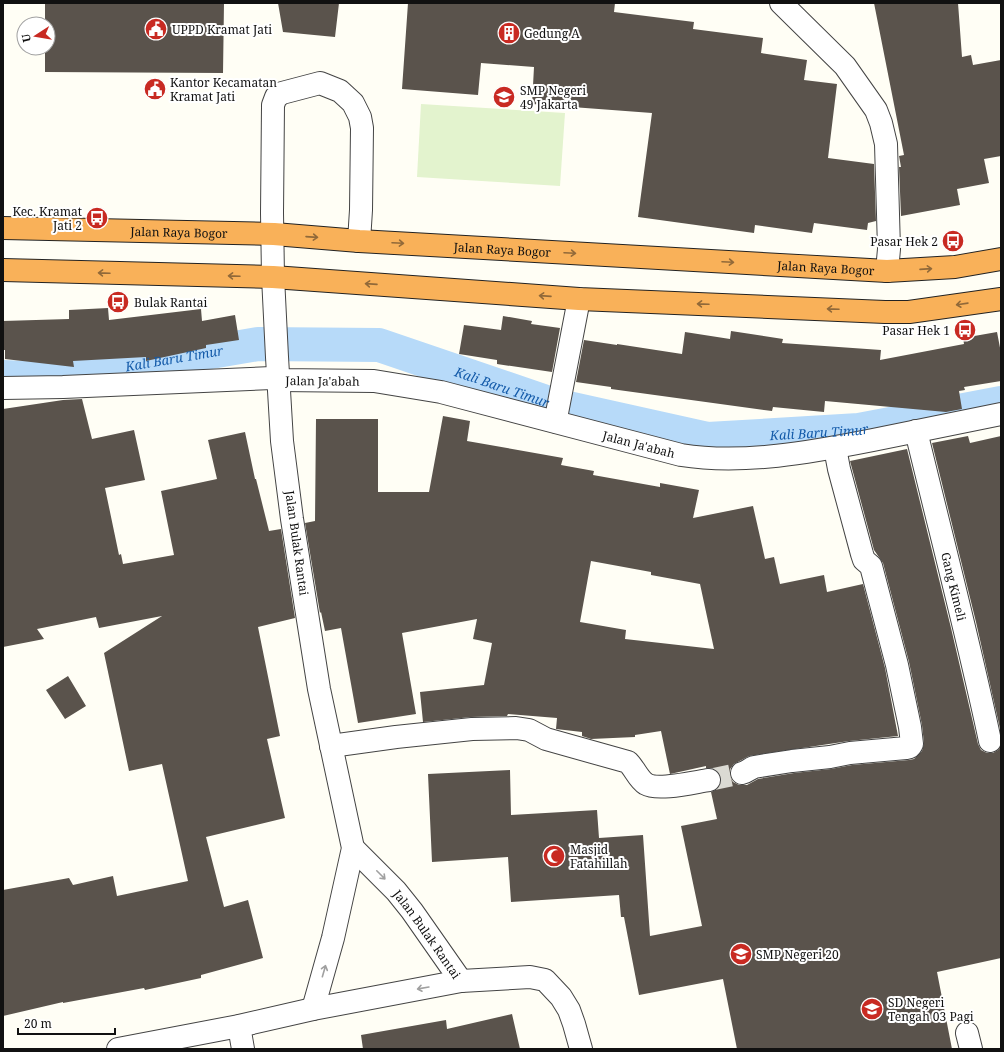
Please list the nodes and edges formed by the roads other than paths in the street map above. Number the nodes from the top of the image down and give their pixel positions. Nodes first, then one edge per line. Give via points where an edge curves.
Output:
1 (781, 3) edge
2 (3, 228) edge
3 (274, 234) junction
4 (360, 241) junction
5 (1001, 259) edge
6 (3, 270) edge
7 (887, 271) junction
8 (273, 277) junction
9 (579, 299) junction
10 (1001, 299) edge
11 (279, 380) junction
12 (3, 388) edge
13 (1001, 414) edge
14 (557, 417) junction
15 (916, 431) junction
16 (835, 448) junction
17 (990, 742) dead end
18 (331, 746) junction
19 (742, 773) tunnel mouth
20 (708, 780) tunnel mouth
21 (353, 848) junction
22 (461, 981) junction
23 (313, 1008) junction
24 (239, 1026) junction
25 (118, 1049) edge
26 (243, 1049) edge
27 (581, 1049) edge

1 - 7 street via 845,66 876,110 886,144 889,249
2 - 3 highway, Jalan Raya Bogor
3 -> 4 highway, Jalan Raya Bogor
3 - 4 street, Jalan Bulak Rantai via 272,213 276,97 320,83 340,91 353,103 360,117
3 - 8 street, Jalan Bulak Rantai
4 -> 7 highway, Jalan Raya Bogor
7 -> 5 highway, Jalan Raya Bogor via 955,267
8 -> 6 highway
9 -> 8 highway
8 - 11 street, Jalan Bulak Rantai
10 -> 9 highway via 909,312
9 - 14 street
11 - 12 street, Jalan Ja'abah via 272,378
11 - 14 street, Jalan Ja'abah via 374,381 442,392
11 - 18 street, Jalan Bulak Rantai via 282,441 292,519 319,689
13 - 15 street, Jalan Ja'abah
14 - 16 street, Jalan Ja'abah via 681,455 700,458 758,457
15 - 16 street, Jalan Ja'abah
15 - 17 street, Gang Kimeli via 965,626
16 - 19 street via 862,554 871,566 897,665 912,744 906,748 850,752 750,768
18 - 20 street via 472,729 516,728 628,762 637,776 646,784 653,786 682,785
18 - 21 street, Jalan Bulak Rantai
21 -> 22 street, Jalan Bulak Rantai via 396,891
23 -> 21 street, Jalan Bulak Rantai via 333,938
22 -> 23 street, Jalan Bulak Rantai
22 - 27 street via 530,977 544,980 561,997 569,1010
23 - 24 street, Jalan Bulak Rantai
24 - 25 street, Jalan Bulak Rantai
24 - 26 street

